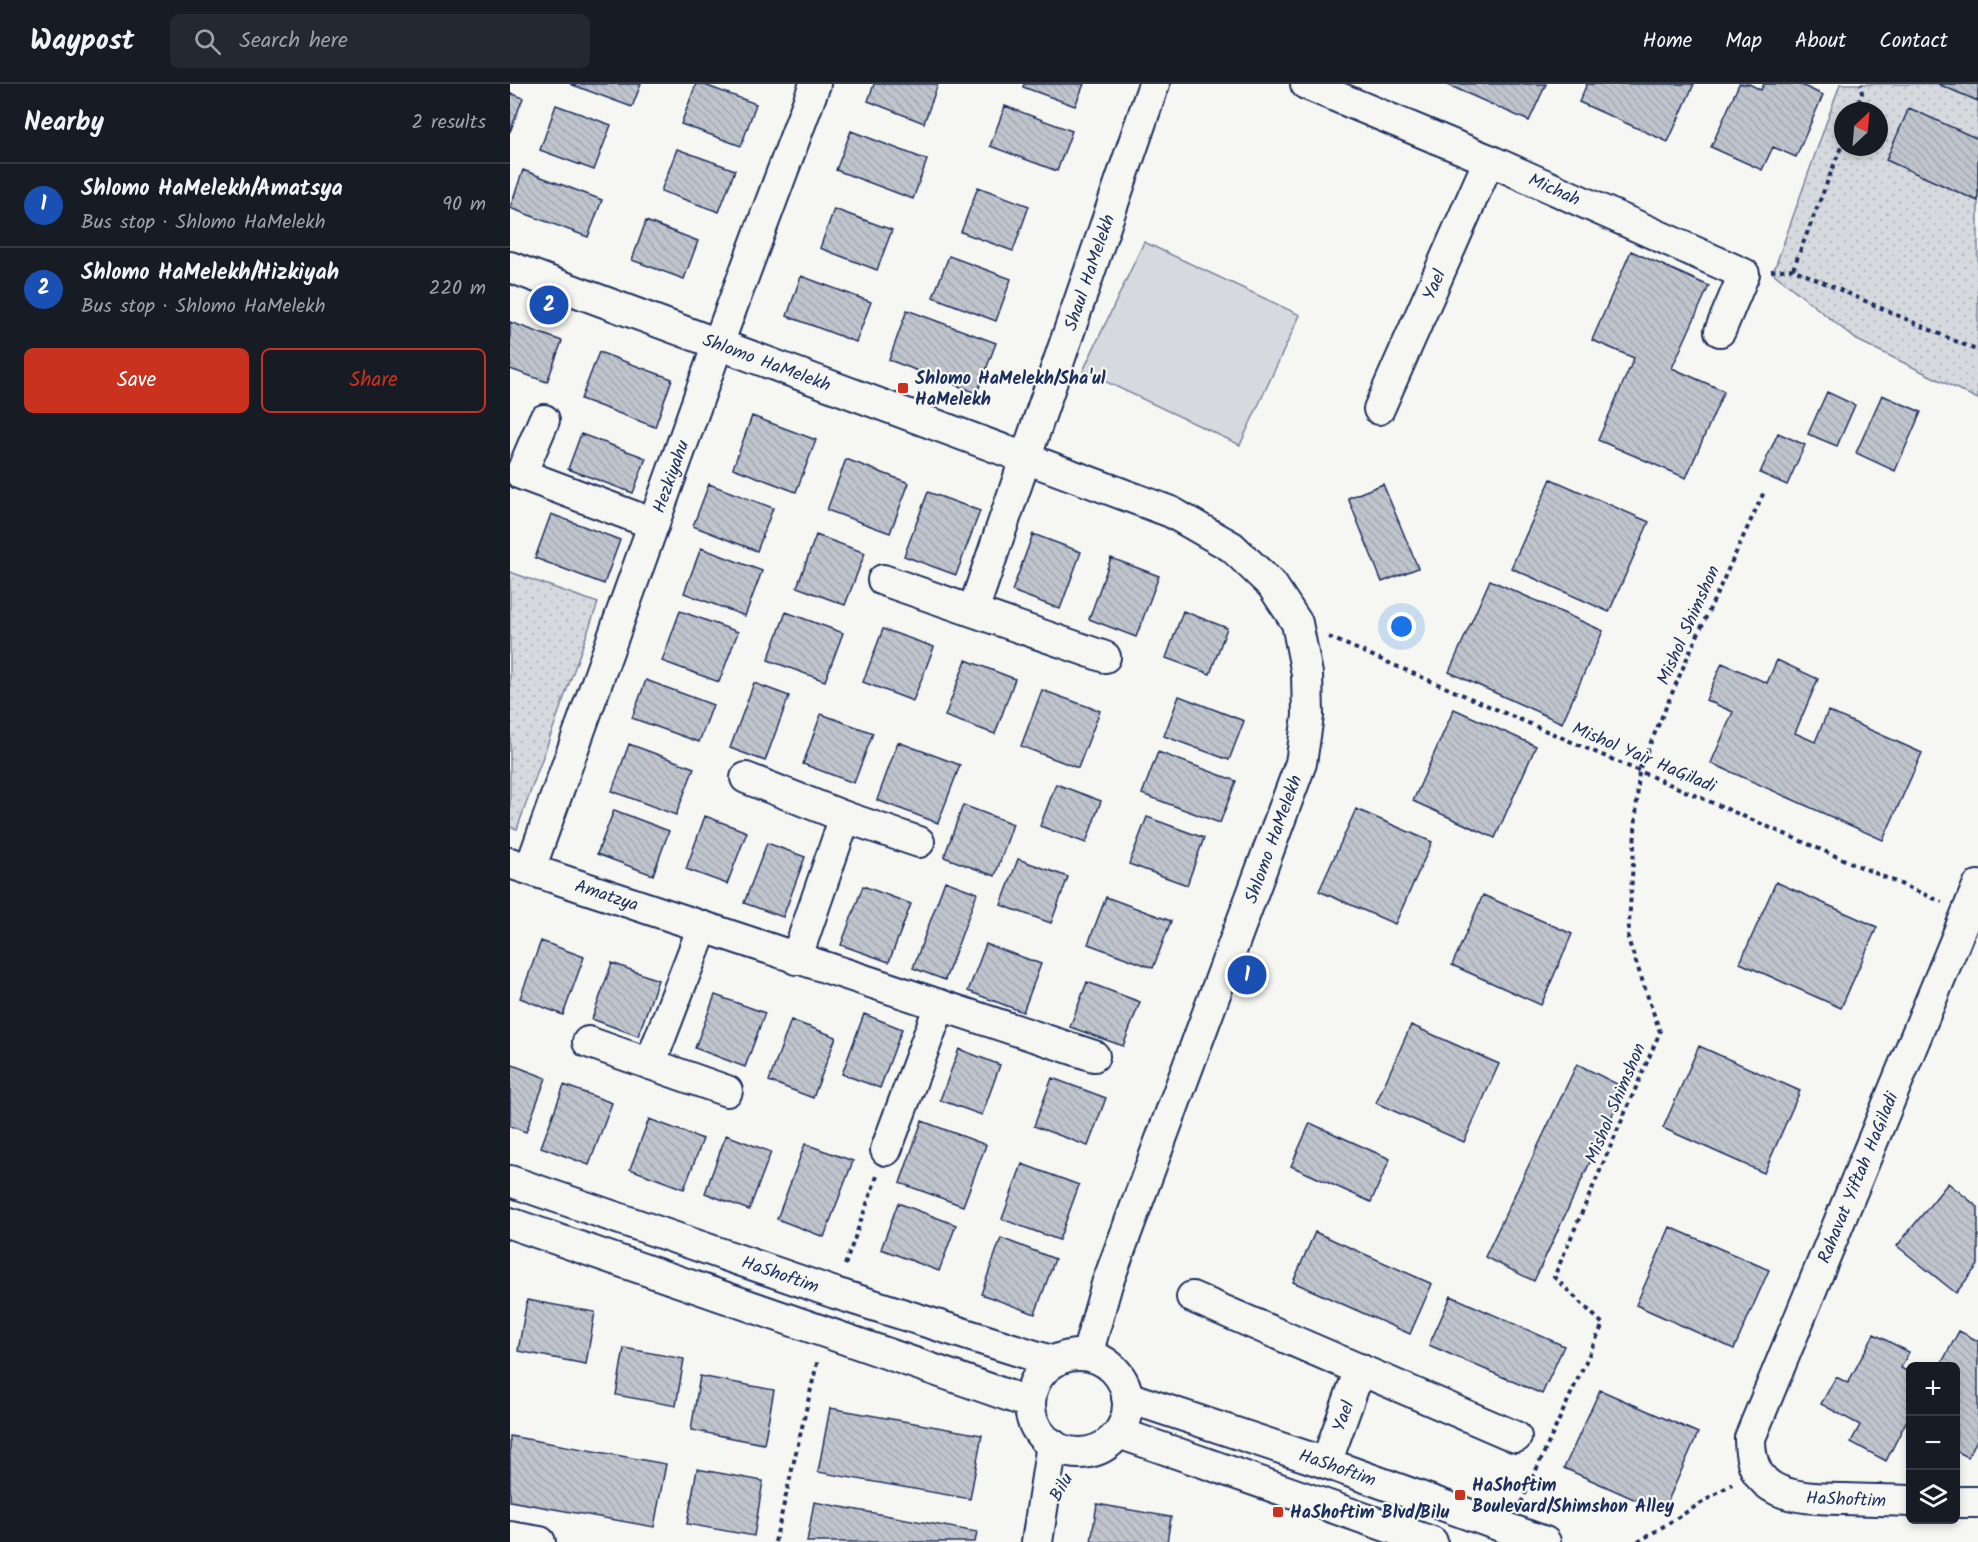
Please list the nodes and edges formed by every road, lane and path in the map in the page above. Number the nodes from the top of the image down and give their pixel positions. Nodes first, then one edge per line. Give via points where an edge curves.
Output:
1 (815, 84) edge
2 (1154, 84) edge
3 (1306, 84) edge
4 (1861, 84) edge
5 (1859, 102) edge
6 (1837, 156) edge
7 (1489, 160) junction
8 (510, 267) edge
9 (1793, 269) junction
10 (1744, 274) junction
11 (1720, 331) dead end
12 (718, 344) junction
13 (1978, 351) edge
14 (1379, 410) dead end
15 (544, 420) dead end
16 (1025, 459) junction
17 (1764, 492) dead end
18 (654, 524) junction
19 (883, 580) dead end
20 (973, 611) junction
21 (1298, 623) junction
22 (1105, 657) dead end
23 (1639, 770) junction
24 (746, 778) dead end
25 (845, 817) junction
26 (919, 842) dead end
27 (520, 866) edge
28 (1978, 886) edge
29 (1966, 913) junction
30 (703, 927) junction
31 (796, 958) junction
32 (940, 1005) junction
33 (588, 1042) dead end
34 (1094, 1056) dead end
35 (650, 1064) junction
36 (727, 1091) dead end
37 (886, 1150) joint
38 (510, 1181) edge
39 (510, 1223) edge
40 (835, 1293) junction
41 (1192, 1297) dead end
42 (824, 1332) junction
43 (1087, 1355) junction
44 (1054, 1362) junction
45 (1360, 1370) junction
46 (1127, 1397) junction
47 (1030, 1403) junction
48 (1119, 1433) junction
49 (1516, 1437) dead end
50 (1052, 1444) junction
51 (1081, 1453) junction
52 (1326, 1462) junction
53 (1756, 1469) junction
54 (1906, 1501) edge
55 (1960, 1502) edge
56 (1978, 1502) edge
57 (1509, 1528) junction
58 (1039, 1531) edge
59 (510, 1537) edge
60 (540, 1542) edge
61 (775, 1542) edge
62 (1432, 1542) edge
63 (1545, 1542) edge
64 (1638, 1542) edge

1 - 12 street, Hezkiyahu
2 - 16 street, Shaul HaMelekh
3 - 7 street, Michah
4 - 5 path
6 - 9 path
7 - 10 street, Michah
7 - 14 street, Yael
8 - 12 street, Shlomo HaMelekh
9 - 10 path
9 - 13 path
10 - 11 street
12 - 16 street, Shlomo HaMelekh
12 - 18 street, Hezkiyahu
15 - 18 street via 521,474
16 - 20 street
16 - 21 street, Shlomo HaMelekh via 1171,512 1232,547 1272,585
17 - 23 path, Mishol Shimshon
18 - 27 street, Hezkiyahu
19 - 20 street
20 - 22 street
21 - 23 path, Mishol Yair HaGiladi
21 - 43 street, Shlomo HaMelekh via 1307,674 1308,716 1301,763 1107,1284
23 - 29 path, Mishol Yair HaGiladi
23 - 57 path, Mishol Shimshon via 1628,939 1660,1032 1554,1277 1603,1324
24 - 25 street
25 - 26 street
25 - 31 street
27 - 30 street, Amatzya
28 - 29 street, Rahavat Yiftah HaGiladi
29 - 53 street, Rahavat Yiftah HaGiladi via 1750,1438
30 - 31 street, Amatzya
30 - 35 street
31 - 32 street, Amatzya
32 - 34 street, Amatzya
32 - 37 street
33 - 35 street
35 - 36 street
37 - 40 path
38 - 40 street, HaShoftim
39 - 42 street
40 - 44 street, HaShoftim
41 - 45 street
42 - 47 street
42 - 61 path
43 - 44 street
43 - 46 street via 1114,1370
44 - 47 street via 1036,1379
45 - 49 street
45 - 52 street, Yael
46 - 48 street via 1128,1410
46 - 52 street, HaShoftim
47 - 50 street via 1032,1419
48 - 51 street via 1095,1450
48 - 62 street
50 - 51 street
50 - 58 street, Bilu
51 - 58 street, Bilu
52 - 57 street, HaShoftim
53 - 54 street, HaShoftim via 1781,1493 1800,1498
53 - 64 path
55 - 56 street
57 - 63 street, HaShoftim
59 - 60 street

